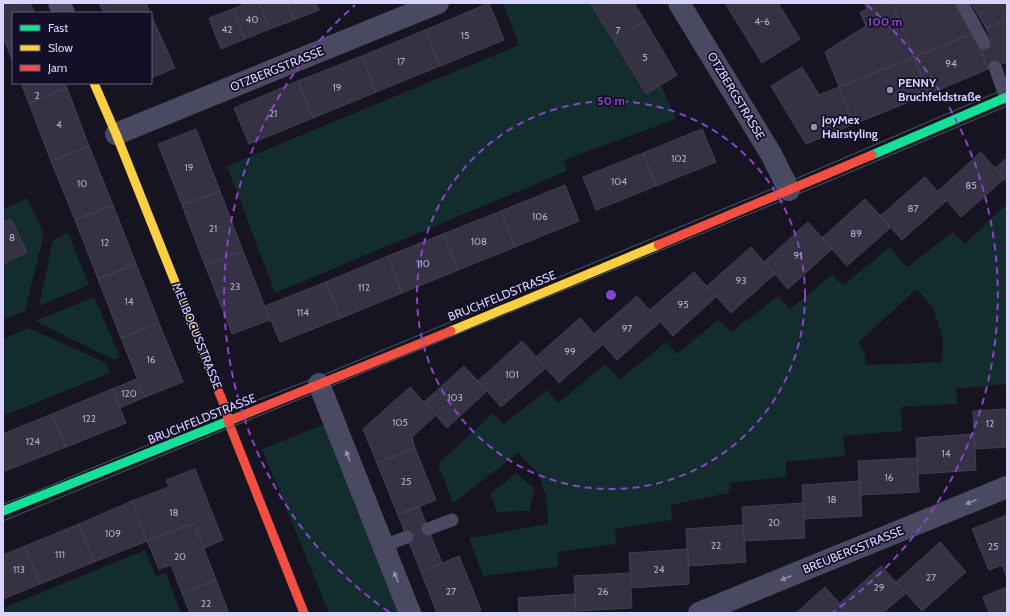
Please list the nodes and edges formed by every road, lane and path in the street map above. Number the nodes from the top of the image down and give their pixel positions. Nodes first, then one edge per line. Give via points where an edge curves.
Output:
1 (59, 3) edge
2 (438, 3) edge
3 (679, 3) edge
4 (962, 3) edge
5 (64, 12) edge
6 (984, 43) dead end
7 (995, 67) dead end
8 (94, 84) edge
9 (1007, 97) edge
10 (116, 134) junction
11 (789, 190) junction
12 (319, 384) junction
13 (228, 421) junction
14 (1007, 487) edge
15 (3, 511) edge
16 (452, 520) dead end
17 (428, 529) dead end
18 (407, 538) dead end
19 (383, 546) junction
20 (304, 613) edge
21 (410, 613) edge
22 (699, 613) edge

1 - 5 street
2 - 10 street, OTZBERGSTRASSE
3 - 11 street, OTZBERGSTRASSE via 771,154
4 - 6 lane
7 - 9 lane
8 - 10 street, MELIBOCUSSTRASSE
9 - 11 street, BRUCHFELDSTRASSE
10 - 13 street, MELIBOCUSSTRASSE via 227,412
11 - 12 street, BRUCHFELDSTRASSE
12 - 13 street, BRUCHFELDSTRASSE
19 -> 12 street
13 - 15 street, BRUCHFELDSTRASSE
13 - 20 street, MELIBOCUSSTRASSE
14 -> 22 street, BREUBERGSTRASSE
16 - 17 lane
18 - 19 lane
21 -> 19 street

